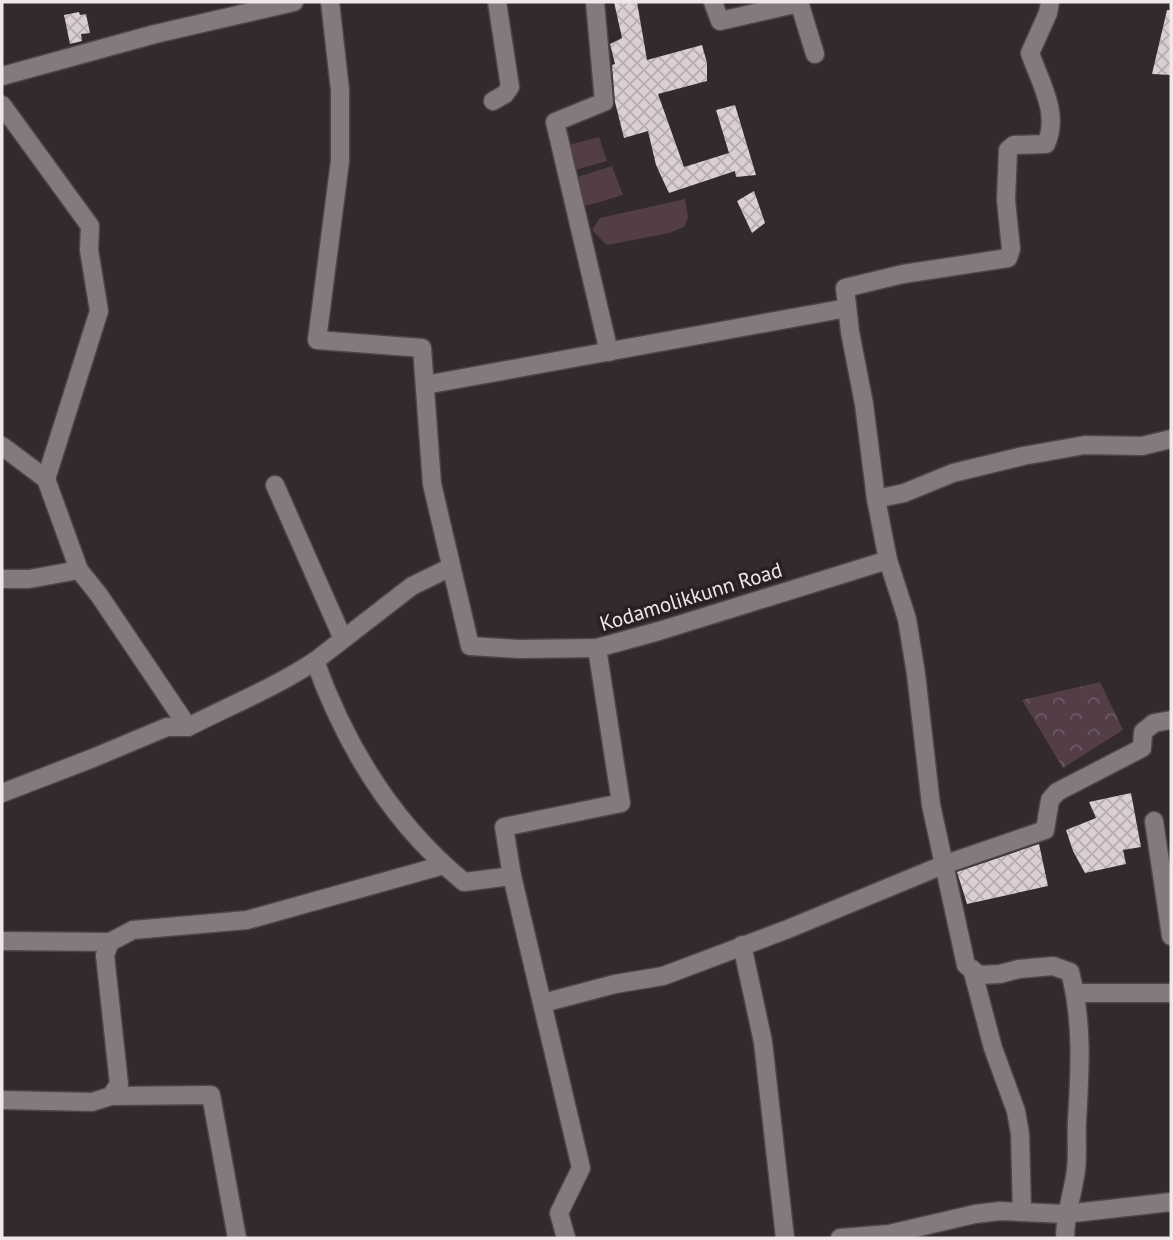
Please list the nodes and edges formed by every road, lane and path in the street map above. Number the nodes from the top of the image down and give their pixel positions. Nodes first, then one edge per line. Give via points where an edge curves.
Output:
1 (294, 2) edge
2 (330, 2) edge
3 (497, 2) edge
4 (595, 2) edge
5 (712, 2) edge
6 (799, 2) edge
7 (1050, 2) edge
8 (815, 54) dead end
9 (2, 76) edge
10 (493, 101) dead end
11 (2, 105) edge
12 (847, 308) junction
13 (609, 352) junction
14 (425, 385) junction
15 (1171, 439) edge
16 (2, 446) edge
17 (46, 479) junction
18 (275, 485) dead end
19 (876, 499) junction
20 (888, 560) junction
21 (451, 567) junction
22 (79, 570) junction
23 (2, 579) edge
24 (343, 639) junction
25 (597, 648) junction
26 (314, 661) junction
27 (1171, 720) edge
28 (188, 727) junction
29 (2, 793) edge
30 (1154, 821) dead end
31 (444, 865) junction
32 (943, 865) junction
33 (512, 876) junction
34 (1171, 936) edge
35 (2, 941) edge
36 (110, 942) junction
37 (742, 945) junction
38 (972, 969) junction
39 (1076, 993) junction
40 (1171, 993) edge
41 (543, 1003) junction
42 (111, 1096) junction
43 (2, 1100) edge
44 (1171, 1202) edge
45 (1022, 1212) junction
46 (1065, 1214) junction
47 (237, 1238) edge
48 (566, 1238) edge
49 (785, 1238) edge
50 (840, 1238) edge
51 (1065, 1238) edge

1 - 9 street
2 - 14 street via 340,90 340,161 317,340 422,348
3 - 10 street via 510,87
4 - 13 street via 604,102 555,122
5 - 6 street via 720,21
6 - 8 street
7 - 12 street via 1030,53 1052,116 1051,133 1046,144 1014,145 1008,150 1008,258 845,288
11 - 17 street via 90,226 89,250 99,311
12 - 13 street
12 - 19 street
13 - 14 street
14 - 21 street via 432,484
15 - 19 street via 1142,446 1085,445 1023,456
16 - 17 street
17 - 22 street
18 - 24 street
19 - 20 street
20 - 25 street, Kodamolikkunn Road
20 - 32 street via 907,619
21 - 24 street via 412,586
21 - 25 street via 470,646
22 - 23 street
22 - 28 street
24 - 26 street
25 - 33 street, Kodamolikkunn Road via 621,803 504,827
26 - 28 street via 263,692
26 - 31 street via 344,733 371,779
27 - 32 street via 1154,723 1143,732 1142,748 1056,792 1050,800 1045,830
28 - 29 street via 167,727
30 - 34 street
31 - 33 street via 464,882
31 - 36 street via 247,920 133,930
32 - 37 street
32 - 38 street via 966,965
33 - 41 street
35 - 36 street
36 - 42 street via 105,955 119,1084
37 - 41 street via 663,976
37 - 49 street via 762,1042
38 - 39 street via 979,975 1054,966 1070,972
38 - 45 street via 1016,1111
39 - 40 street
39 - 46 street via 1077,1167
41 - 48 street via 581,1168 559,1213
42 - 43 street via 92,1102
42 - 47 street via 211,1096
44 - 46 street
45 - 46 street
45 - 50 street via 975,1214 889,1234
46 - 51 street

